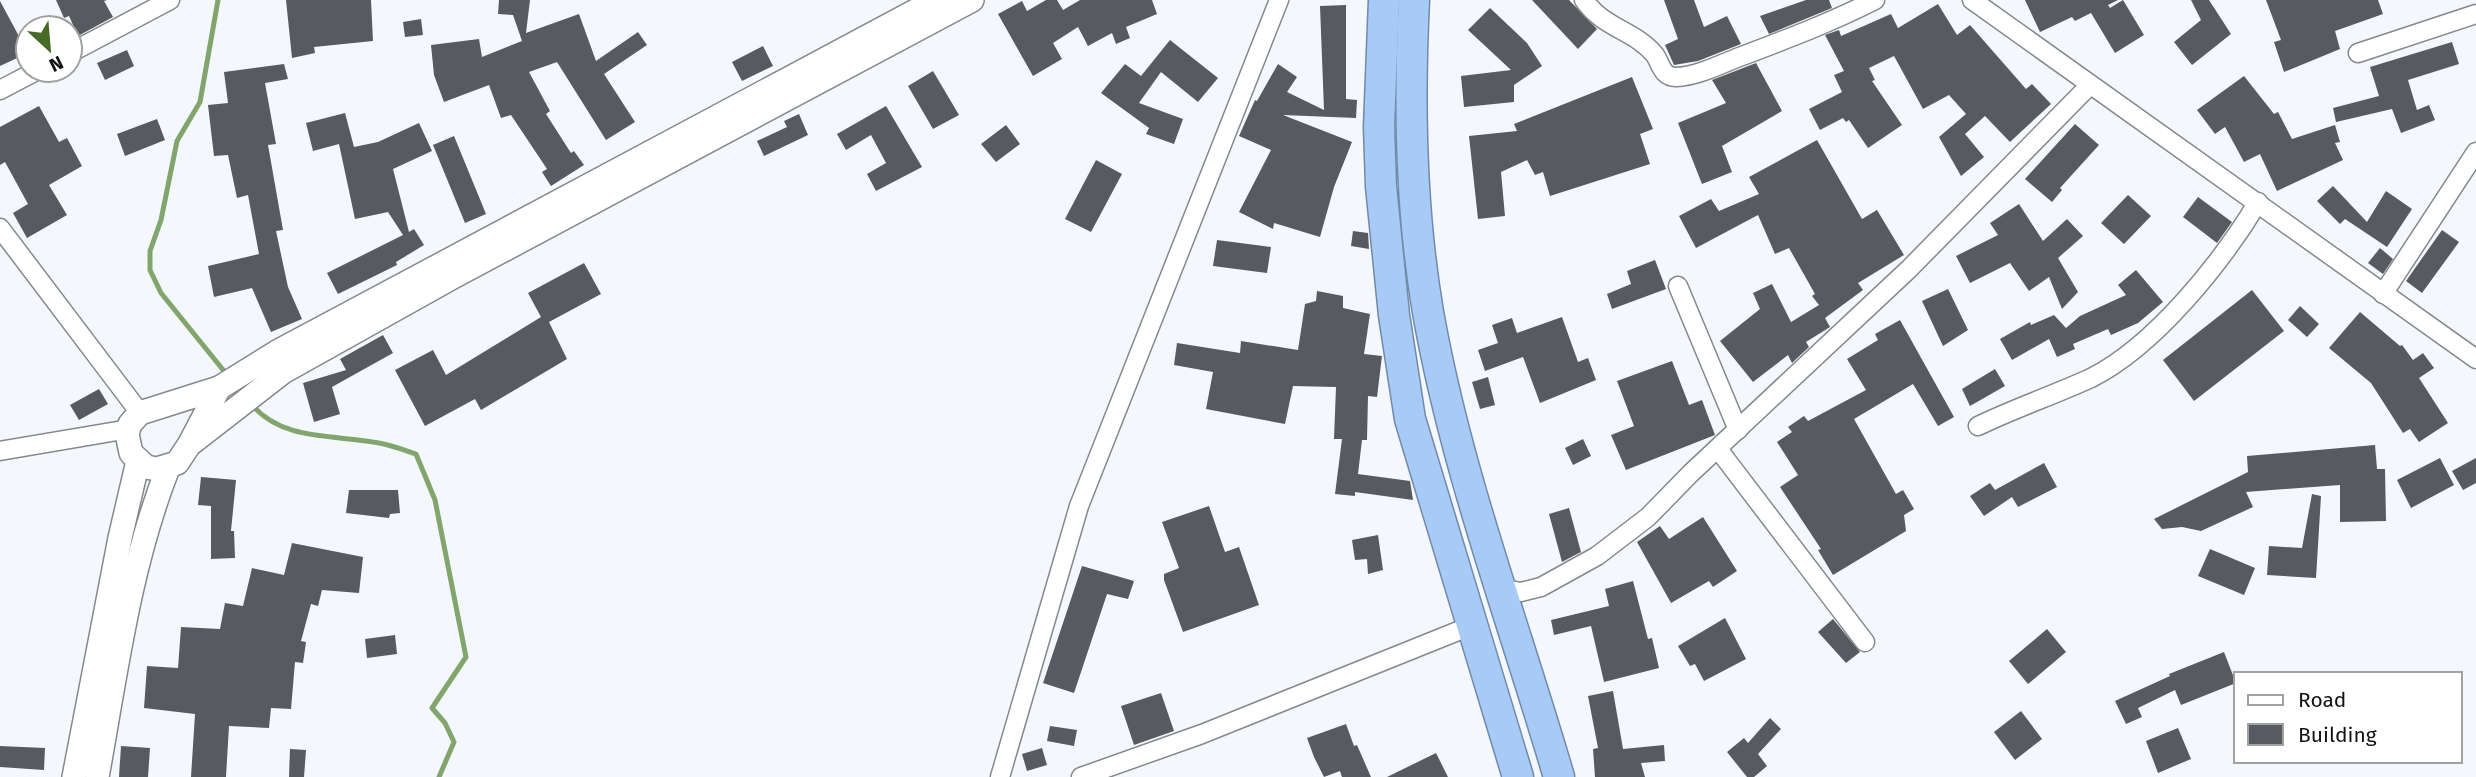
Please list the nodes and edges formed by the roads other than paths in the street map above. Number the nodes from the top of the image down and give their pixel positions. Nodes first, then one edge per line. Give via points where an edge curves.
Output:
1 (170, 0) edge
2 (936, 0) edge
3 (972, 0) edge
4 (1279, 0) edge
5 (1384, 0) edge
6 (1414, 0) edge
7 (1584, 0) edge
8 (1875, 0) edge
9 (1972, 0) edge
10 (2476, 13) edge
11 (84, 46) edge
12 (2358, 53) dead end
13 (2089, 86) junction
14 (2476, 152) edge
15 (2258, 202) junction
16 (0, 228) edge
17 (1678, 286) dead end
18 (2383, 293) junction
19 (2476, 359) edge
20 (234, 390) junction
21 (134, 421) junction
22 (1978, 426) dead end
23 (1738, 430) junction
24 (1718, 449) junction
25 (0, 451) edge
26 (138, 461) junction
27 (168, 468) junction
28 (1499, 588) junction
29 (1474, 625) junction
30 (1865, 642) dead end
31 (74, 777) edge
32 (97, 777) edge
33 (1000, 777) edge
34 (1081, 777) edge
35 (1518, 777) edge
36 (1559, 777) edge

1 - 11 street
2 - 20 street via 289,345
3 - 20 street via 453,276 283,372
4 - 33 street via 1079,506
5 - 29 highway via 1379,127 1394,315 1410,419
6 - 28 highway via 1412,115 1428,310 1448,411
7 - 8 street via 1609,26 1646,47 1663,72 1674,77 1710,70
9 - 13 street
10 - 12 street
13 - 15 street
13 - 23 street via 1899,278
14 - 18 street
15 - 18 street
15 - 22 street via 2233,243 2197,287 2120,359 2091,378
16 - 21 street
17 - 23 street
18 - 19 street
20 - 21 street
20 - 27 street via 185,455
21 - 25 street
21 - 26 street via 128,444
23 - 24 street
24 - 28 street via 1648,517 1597,556 1541,587 1521,592
24 - 30 street
26 - 27 street via 146,467
26 - 31 street
27 - 32 street via 148,519 134,575
28 - 36 highway
29 - 34 street via 1202,734
29 - 35 highway

